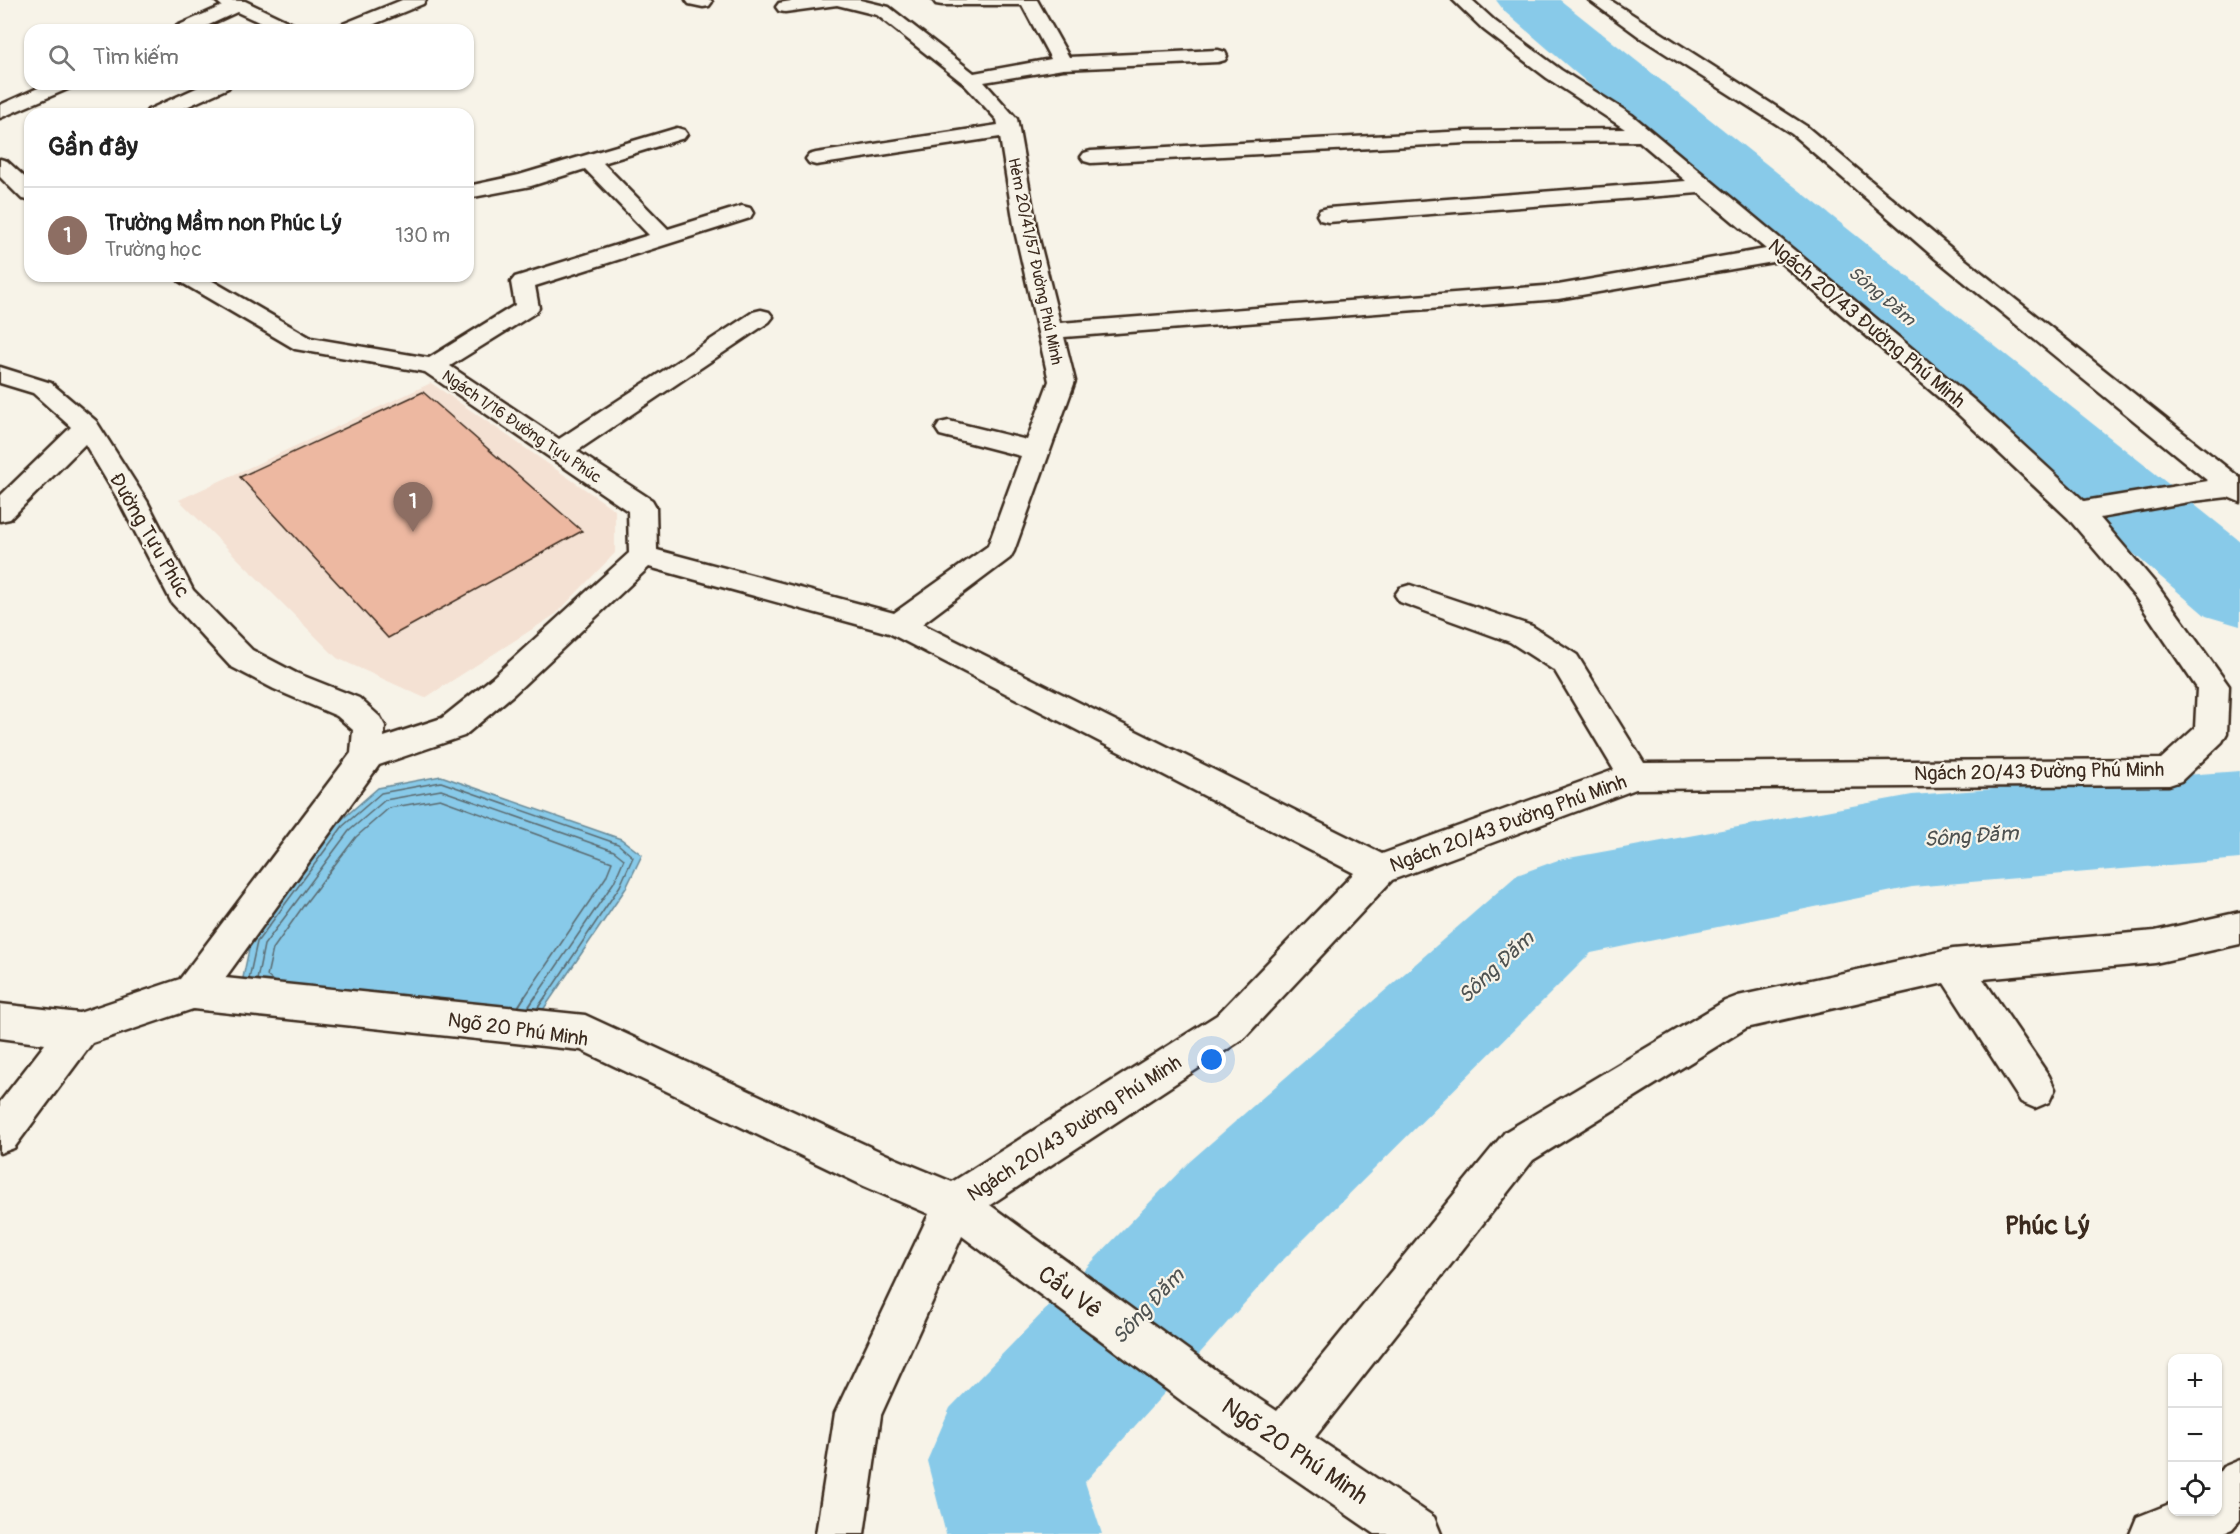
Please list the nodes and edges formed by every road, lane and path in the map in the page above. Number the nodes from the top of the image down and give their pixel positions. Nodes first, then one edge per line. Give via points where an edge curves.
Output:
1 (417, 0) edge
2 (837, 0) edge
3 (942, 0) edge
4 (1028, 0) edge
5 (1462, 0) edge
6 (1598, 0) edge
7 (231, 2) edge
8 (785, 7) dead end
9 (193, 24) edge
10 (278, 24) edge
11 (359, 24) edge
12 (1218, 56) dead end
13 (1063, 63) junction
14 (970, 79) junction
15 (50, 90) edge
16 (208, 90) edge
17 (168, 108) edge
18 (0, 112) edge
19 (1009, 129) junction
20 (677, 134) dead end
21 (1644, 135) junction
22 (1091, 157) dead end
23 (816, 159) dead end
24 (589, 161) junction
25 (15, 171) edge
26 (24, 185) edge
27 (1704, 186) junction
28 (474, 191) edge
29 (742, 213) dead end
30 (1328, 215) dead end
31 (664, 238) junction
32 (1785, 254) junction
33 (200, 282) edge
34 (761, 317) dead end
35 (1050, 331) junction
36 (433, 366) junction
37 (0, 375) edge
38 (87, 428) junction
39 (949, 429) dead end
40 (559, 451) junction
41 (1037, 451) junction
42 (2239, 490) edge
43 (2078, 511) junction
44 (0, 512) edge
45 (643, 556) junction
46 (1410, 595) dead end
47 (899, 625) junction
48 (367, 756) junction
49 (1635, 776) junction
50 (1380, 870) junction
51 (2240, 928) edge
52 (1953, 965) junction
53 (193, 993) junction
54 (0, 1021) edge
55 (79, 1030) junction
56 (2035, 1089) dead end
57 (0, 1134) edge
58 (955, 1204) junction
59 (996, 1238) joint
60 (1202, 1388) joint
61 (1281, 1443) junction
62 (2240, 1484) edge
63 (2222, 1504) edge
64 (2200, 1516) edge
65 (840, 1534) edge
66 (1417, 1534) edge
67 (2154, 1534) edge

1 - 11 street
2 - 8 street, Hẻm 20/41/57 Đường Phú Minh
2 - 14 street, Hẻm 20/41/57 Đường Phú Minh via 883,11
3 - 4 street
4 - 13 street
5 - 21 street, Ngách 20/43 Đường Phú Minh via 1554,74
6 - 42 street via 1799,129 1944,254
7 - 9 street
7 - 10 street
12 - 13 street
13 - 14 street
14 - 19 street, Hẻm 20/41/57 Đường Phú Minh via 1007,119
15 - 18 street
16 - 17 street
19 - 23 street
19 - 35 street, Hẻm 20/41/57 Đường Phú Minh via 1026,231
20 - 24 street
21 - 22 street via 1467,137
21 - 27 street, Ngách 20/43 Đường Phú Minh
24 - 28 street
24 - 31 street
25 - 26 street
27 - 30 street
27 - 32 street, Ngách 20/43 Đường Phú Minh
29 - 31 street
31 - 36 street via 523,282 527,308
32 - 35 street via 1558,292
32 - 43 street, Ngách 20/43 Đường Phú Minh via 1966,407
33 - 36 street, Ngách 1/16 Đường Tựu Phúc via 304,344
34 - 40 street
35 - 41 street, Hẻm 20/41/57 Đường Phú Minh via 1062,381
36 - 40 street, Ngách 1/16 Đường Tựu Phúc
37 - 38 street, Đường Tựu Phúc via 42,388
38 - 44 street
38 - 48 street, Đường Tựu Phúc via 133,501 182,596 241,658 348,707 369,726
39 - 41 street
40 - 45 street, Ngách 1/16 Đường Tựu Phúc via 642,507
41 - 47 street, Hẻm 20/41/57 Đường Phú Minh via 1000,551
42 - 43 street via 2194,492
43 - 49 street, Ngách 20/43 Đường Phú Minh via 2146,591 2213,686 2211,733 2169,772
45 - 47 street
45 - 48 street via 453,727
46 - 49 street via 1521,634 1566,663
47 - 50 street
48 - 53 street
49 - 50 street, Ngách 20/43 Đường Phú Minh
50 - 58 street, Ngách 20/43 Đường Phú Minh via 1230,1027
51 - 52 street via 2155,947
52 - 56 street
52 - 61 street via 1738,1013 1519,1146
53 - 55 street, Ngõ 20 Phú Minh
53 - 58 street, Ngõ 20 Phú Minh via 585,1033
54 - 55 street, Ngõ 20 Phú Minh
55 - 57 street
58 - 59 street, Ngõ 20 Phú Minh
58 - 65 street via 858,1413
59 - 60 street, Cầu Vê
60 - 61 street, Ngõ 20 Phú Minh
61 - 66 street, Ngõ 20 Phú Minh
62 - 63 street
64 - 67 street

